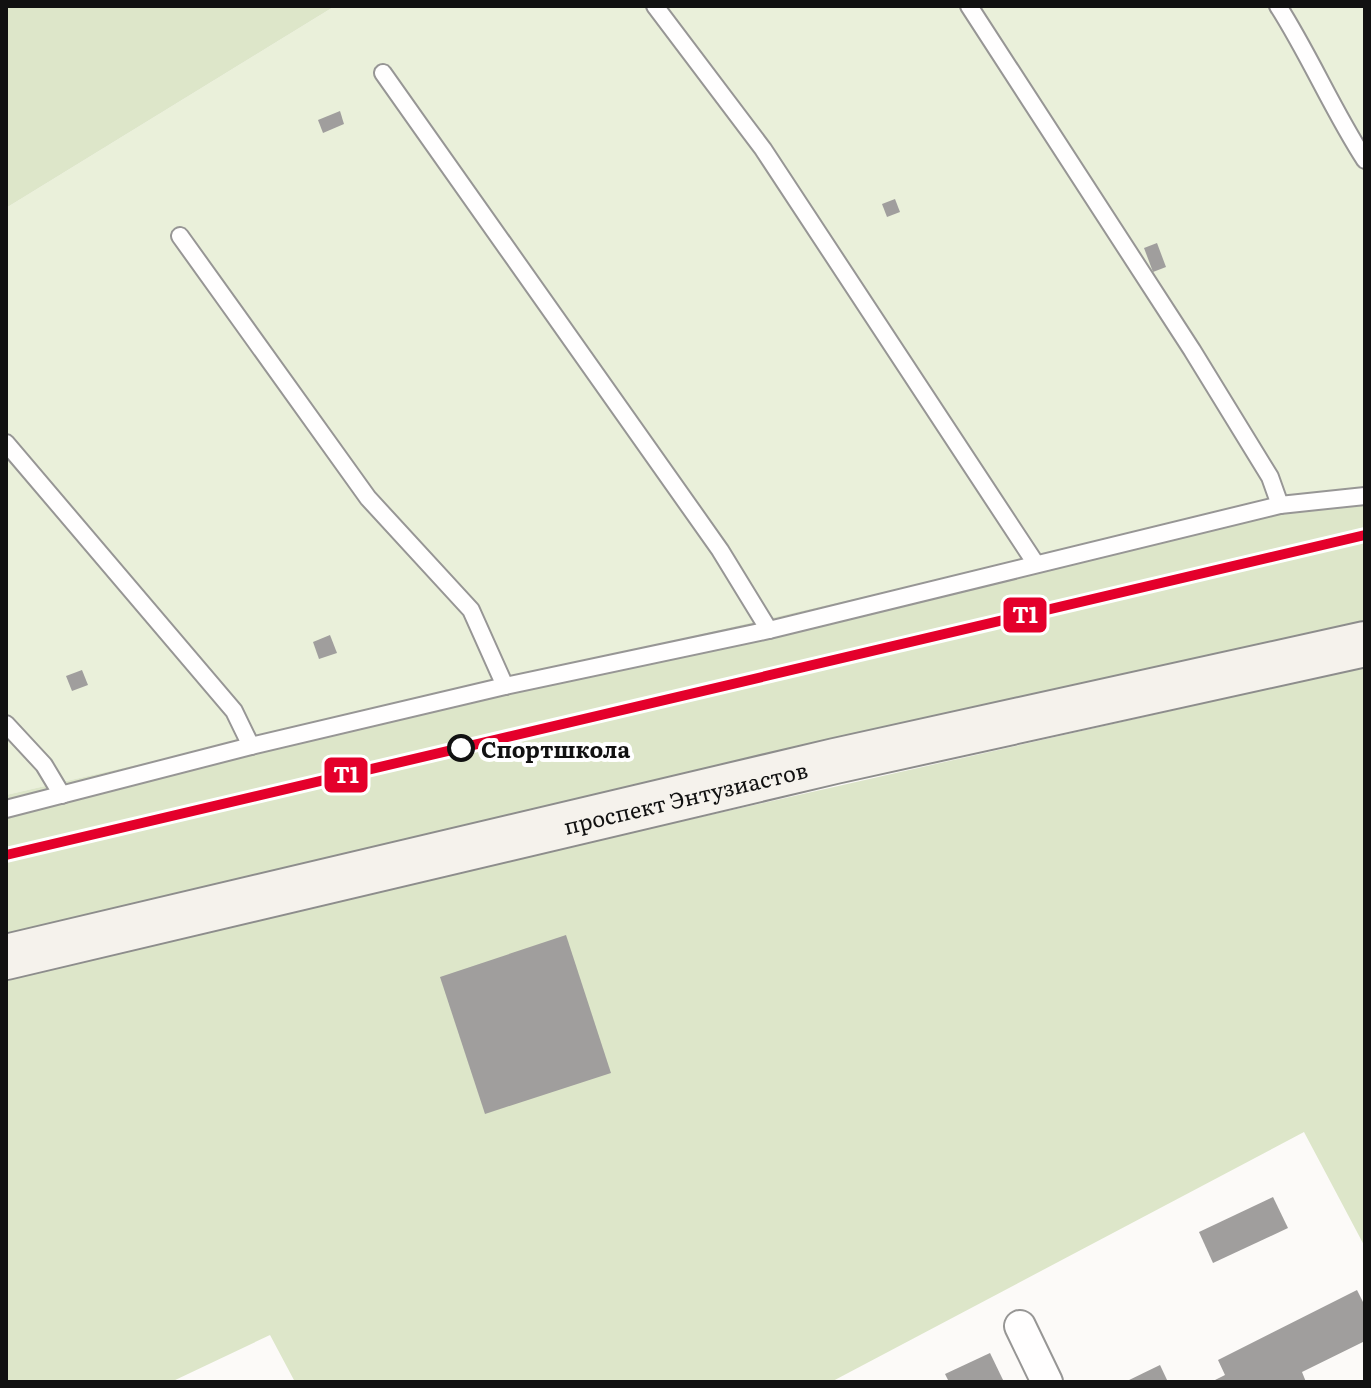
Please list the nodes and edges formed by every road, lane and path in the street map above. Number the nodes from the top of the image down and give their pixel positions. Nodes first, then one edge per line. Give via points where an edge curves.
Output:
1 (655, 6) edge
2 (969, 6) edge
3 (1278, 6) edge
4 (383, 73) dead end
5 (1365, 160) edge
6 (180, 236) dead end
7 (6, 443) edge
8 (1365, 496) edge
9 (1280, 505) junction
10 (1036, 564) junction
11 (769, 630) junction
12 (1365, 644) edge
13 (505, 686) junction
14 (6, 724) edge
15 (251, 746) junction
16 (62, 795) junction
17 (6, 809) edge
18 (6, 957) edge
19 (1020, 1326) dead end
20 (1047, 1382) edge

1 - 10 lane via 763,149
2 - 9 lane via 1192,350 1270,477
3 - 5 lane
4 - 11 lane via 720,550
6 - 13 lane via 368,498 471,610
7 - 15 lane via 234,711
8 - 9 lane
9 - 10 lane
10 - 11 lane
11 - 13 lane
12 - 18 street, проспект Энтузиастов via 820,764
13 - 15 lane
14 - 16 lane via 44,765
15 - 16 lane
16 - 17 lane
19 - 20 street

